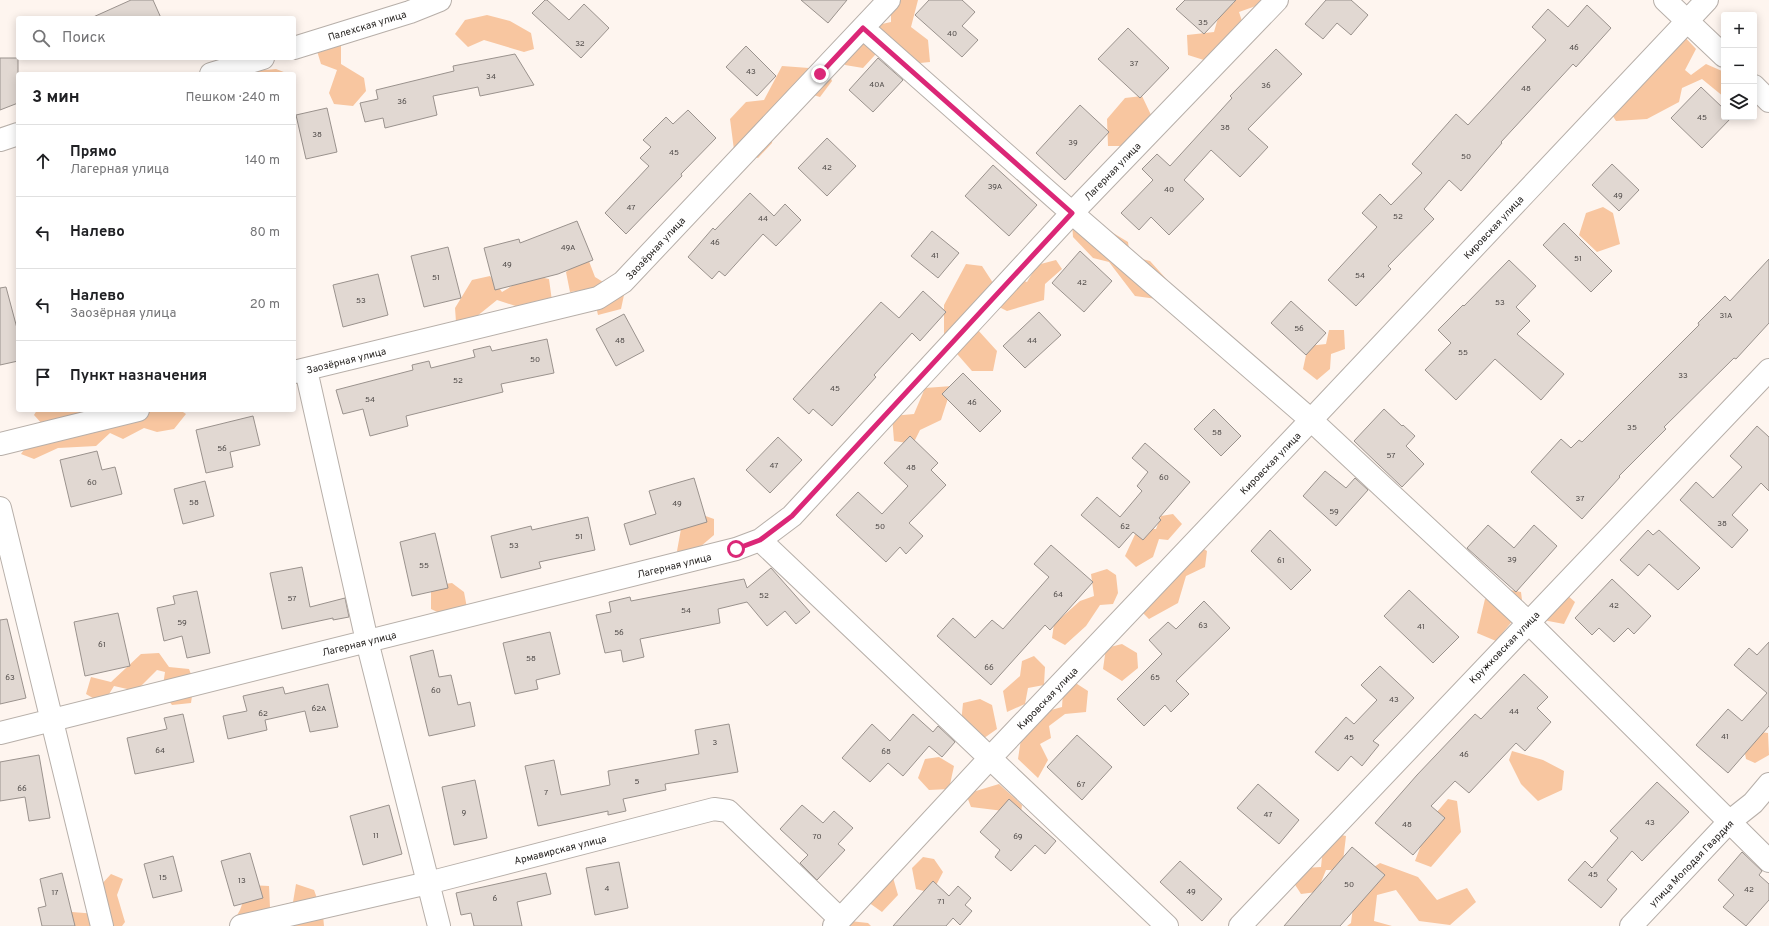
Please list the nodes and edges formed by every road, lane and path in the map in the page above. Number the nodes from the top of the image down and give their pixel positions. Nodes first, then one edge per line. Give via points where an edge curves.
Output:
1 (440, 0) edge
2 (889, 0) edge
3 (1277, 0) edge
4 (1665, 0) edge
5 (1707, 0) edge
6 (1688, 20) junction
7 (863, 28) junction
8 (296, 47) edge
9 (1721, 53) edge
10 (256, 60) edge
11 (217, 72) edge
12 (1757, 89) edge
13 (1769, 101) edge
14 (16, 135) edge
15 (0, 140) edge
16 (1072, 213) junction
17 (1769, 370) edge
18 (300, 371) edge
19 (130, 412) edge
20 (1311, 420) junction
21 (0, 444) edge
22 (0, 508) edge
23 (760, 540) junction
24 (1528, 622) junction
25 (367, 641) junction
26 (51, 720) junction
27 (0, 733) edge
28 (990, 758) junction
29 (1769, 784) edge
30 (1729, 822) junction
31 (1769, 861) edge
32 (428, 883) junction
33 (837, 923) edge
34 (102, 926) edge
35 (241, 926) edge
36 (440, 926) edge
37 (1167, 926) edge
38 (1240, 926) edge
39 (1631, 926) edge

1 - 8 street, Палехская улица via 410,12
2 - 7 street, Заозёрная улица
3 - 16 street, Лагерная улица
4 - 6 street
5 - 6 street, Кировская улица
6 - 9 street
6 - 20 street, Кировская улица
7 - 16 street
7 - 18 street, Заозёрная улица via 623,282 598,298
10 - 11 street
12 - 13 street
14 - 15 street
16 - 20 street
16 - 23 street, Лагерная улица via 792,516
17 - 24 street, Кружковская улица
18 - 25 street
19 - 21 street
20 - 24 street
20 - 28 street, Кировская улица
22 - 26 street
23 - 25 street, Лагерная улица via 736,549
23 - 28 street
24 - 30 street
24 - 38 street, Кружковская улица
25 - 26 street, Лагерная улица
25 - 32 street
26 - 27 street, Лагерная улица
26 - 34 street
28 - 33 street, Кировская улица
28 - 37 street
29 - 30 street, улица Молодая Гвардия via 1753,803
30 - 31 street
30 - 39 street, улица Молодая Гвардия
32 - 33 street, Армавирская улица via 714,809 728,811
32 - 35 street, Армавирская улица
32 - 36 street

